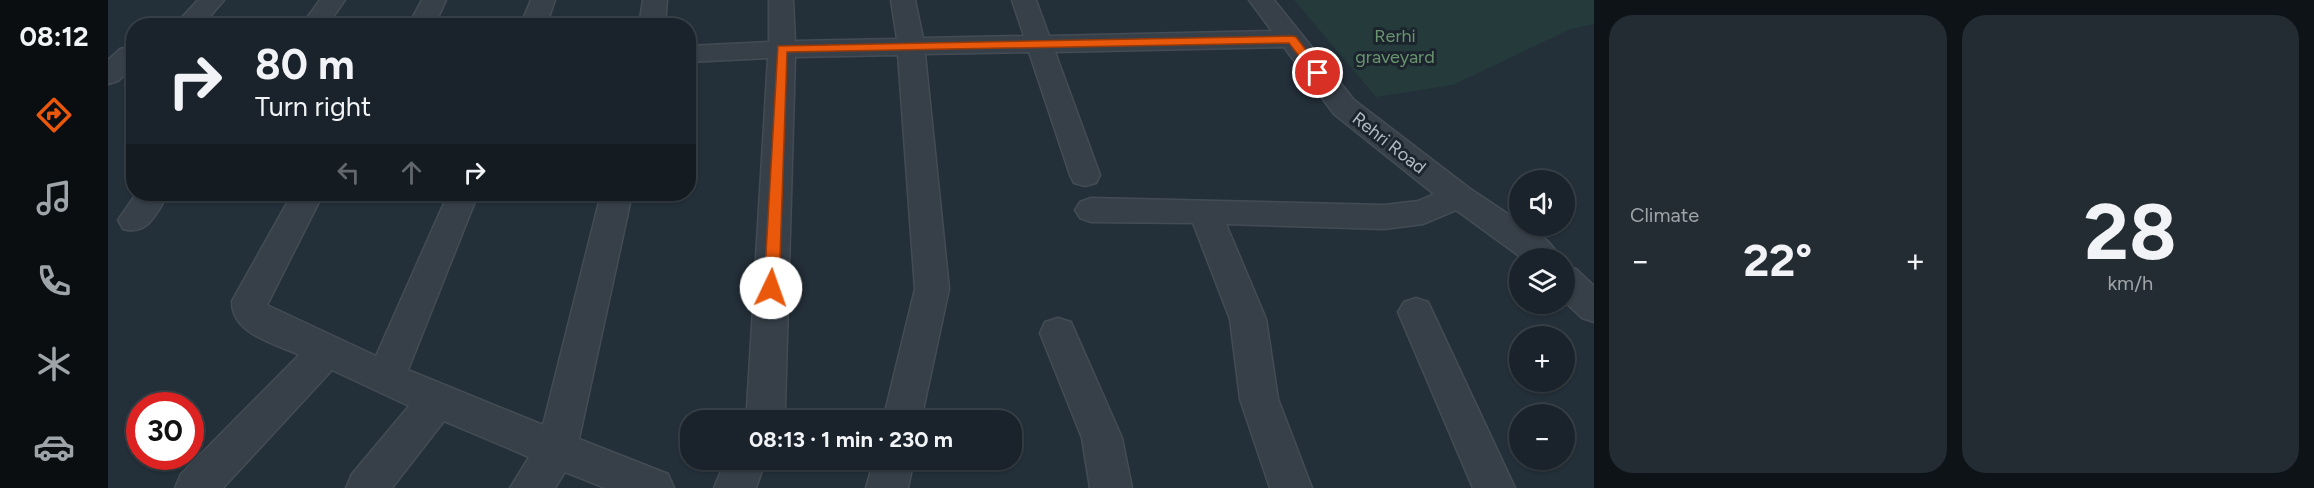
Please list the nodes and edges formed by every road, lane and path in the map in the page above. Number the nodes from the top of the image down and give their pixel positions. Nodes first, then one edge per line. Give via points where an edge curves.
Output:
1 (212, 0) edge
2 (333, 0) edge
3 (434, 0) edge
4 (543, 0) edge
5 (655, 0) edge
6 (782, 0) edge
7 (903, 0) edge
8 (1024, 0) edge
9 (1261, 0) edge
10 (195, 18) edge
11 (320, 18) edge
12 (425, 18) edge
13 (536, 18) edge
14 (653, 18) edge
15 (1292, 39) junction
16 (1037, 43) junction
17 (911, 46) junction
18 (782, 49) junction
19 (696, 54) edge
20 (124, 55) edge
21 (108, 75) edge
22 (1085, 175) dead end
23 (1458, 196) junction
24 (147, 201) edge
25 (303, 201) edge
26 (460, 201) edge
27 (615, 201) edge
28 (1091, 210) dead end
29 (1205, 212) junction
30 (134, 220) dead end
31 (1533, 248) edge
32 (1416, 312) dead end
33 (1058, 333) dead end
34 (326, 352) junction
35 (386, 377) junction
36 (437, 401) junction
37 (765, 410) edge
38 (904, 410) edge
39 (557, 450) junction
40 (742, 470) edge
41 (891, 470) edge
42 (196, 488) edge
43 (367, 488) edge
44 (531, 488) edge
45 (653, 488) edge
46 (735, 488) edge
47 (887, 488) edge
48 (1111, 488) edge
49 (1291, 488) edge
50 (1494, 488) edge

1 - 10 street
2 - 11 street
3 - 12 street
4 - 13 street
5 - 14 street
6 - 18 street
7 - 17 street
8 - 16 street
9 - 15 street, Rehri Road
15 - 16 street
15 - 23 street, Rehri Road via 1344,107
16 - 17 street
16 - 22 street
17 - 18 street
17 - 38 street via 932,289
18 - 19 street
18 - 37 street
20 - 21 street
23 - 29 street via 1423,212 1384,218
23 - 31 street, Rehri Road
24 - 30 street
25 - 34 street via 249,301 249,312
26 - 35 street
27 - 39 street
28 - 29 street
29 - 49 street via 1248,319 1259,399
32 - 50 street
33 - 48 street via 1102,438
34 - 35 street
34 - 42 street
35 - 36 street
36 - 39 street
36 - 43 street
39 - 44 street
39 - 45 street
40 - 46 street
41 - 47 street

